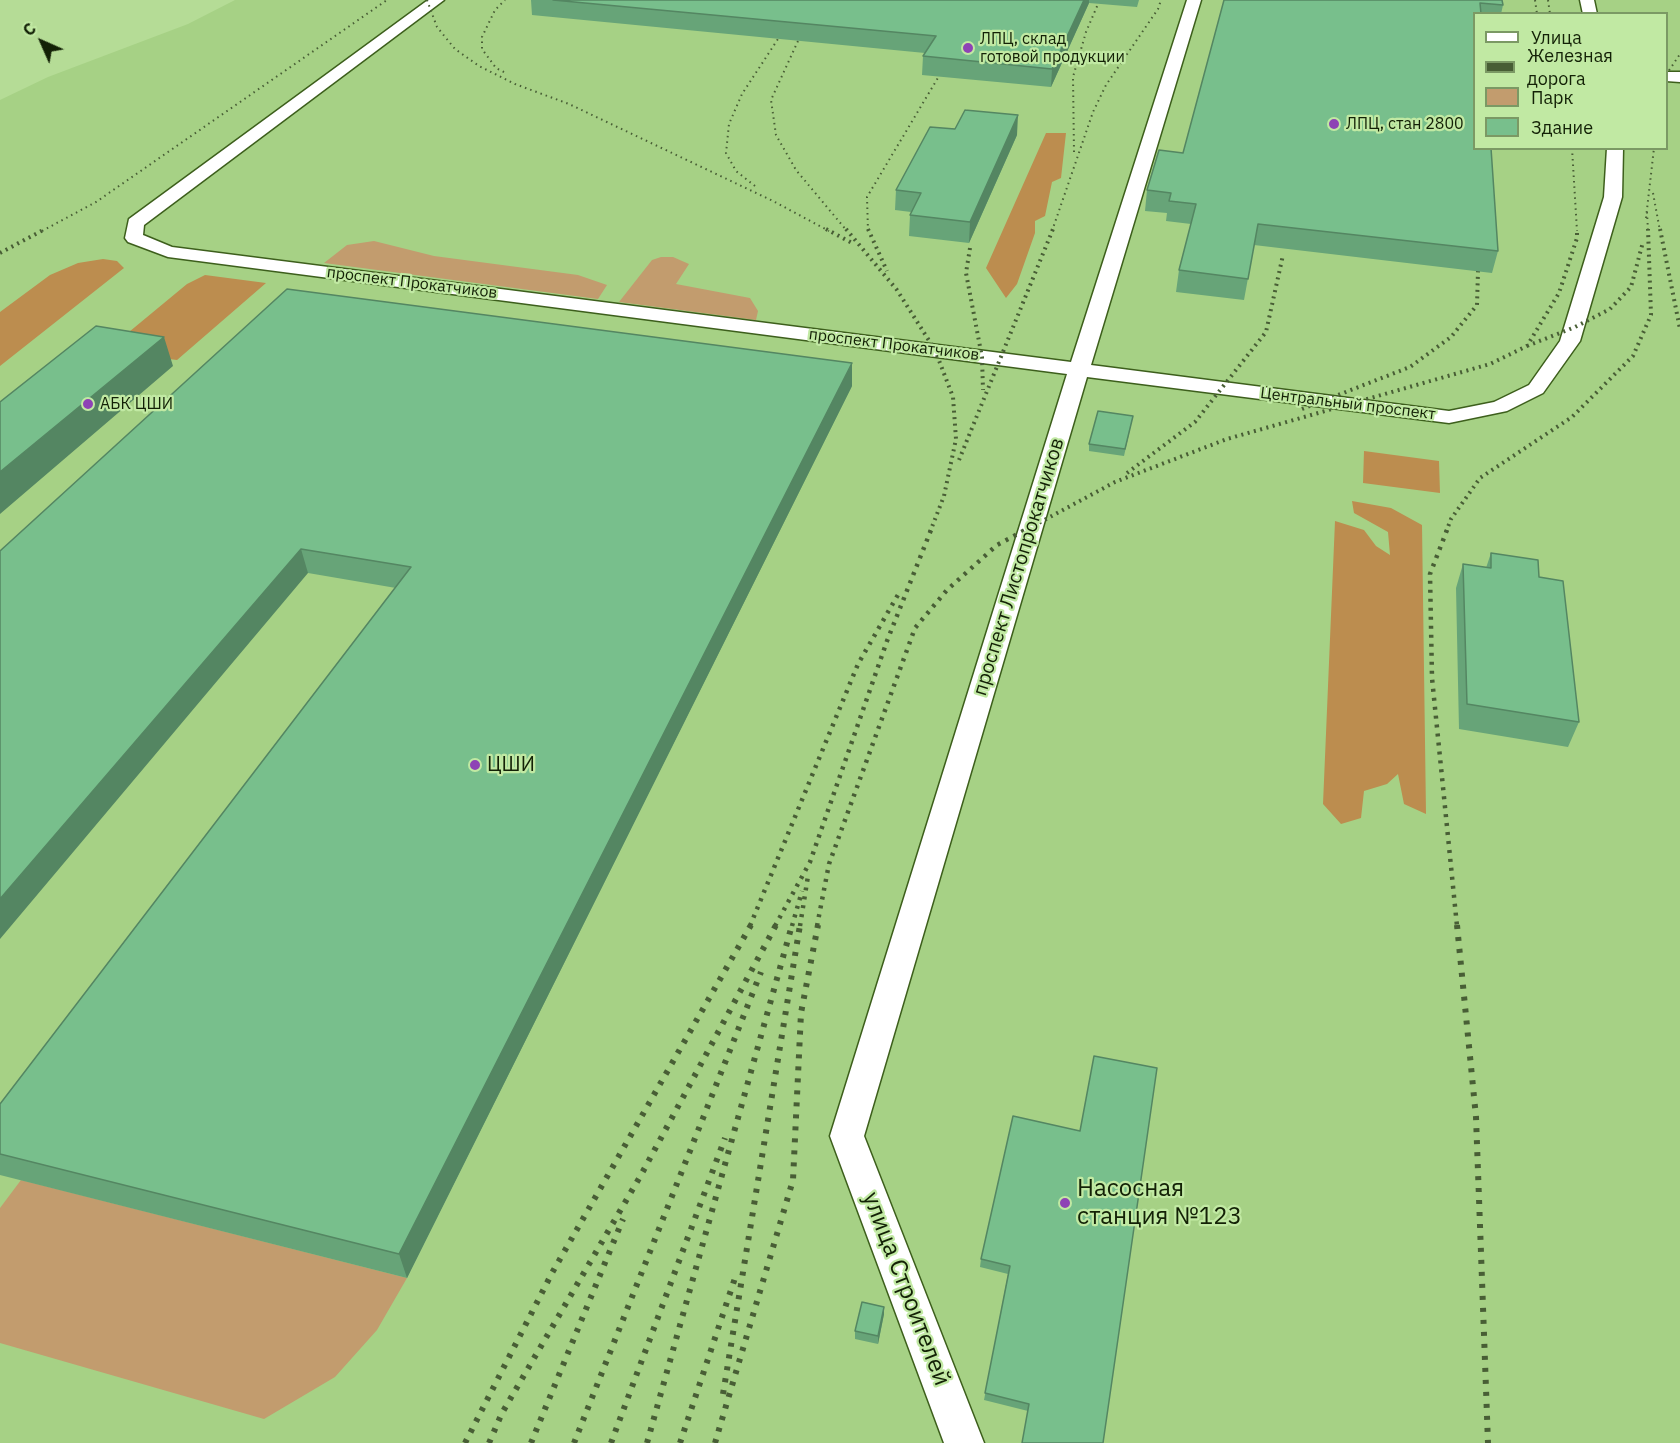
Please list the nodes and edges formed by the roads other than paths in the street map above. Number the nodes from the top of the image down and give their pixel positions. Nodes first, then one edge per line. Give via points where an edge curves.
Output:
1 (437, 0) edge
2 (1194, 0) edge
3 (1615, 150) edge
4 (1079, 369) junction
5 (847, 1136) joint
6 (964, 1443) edge

1 - 4 street, проспект Прокатчиков via 135,223 134,238 168,252
2 - 4 street, проспект Листопрокатчиков
3 - 4 street, Центральный проспект via 1613,197 1570,341 1536,389 1500,407 1449,417
4 - 5 street, проспект Листопрокатчиков
5 - 6 street, улица Строителей

